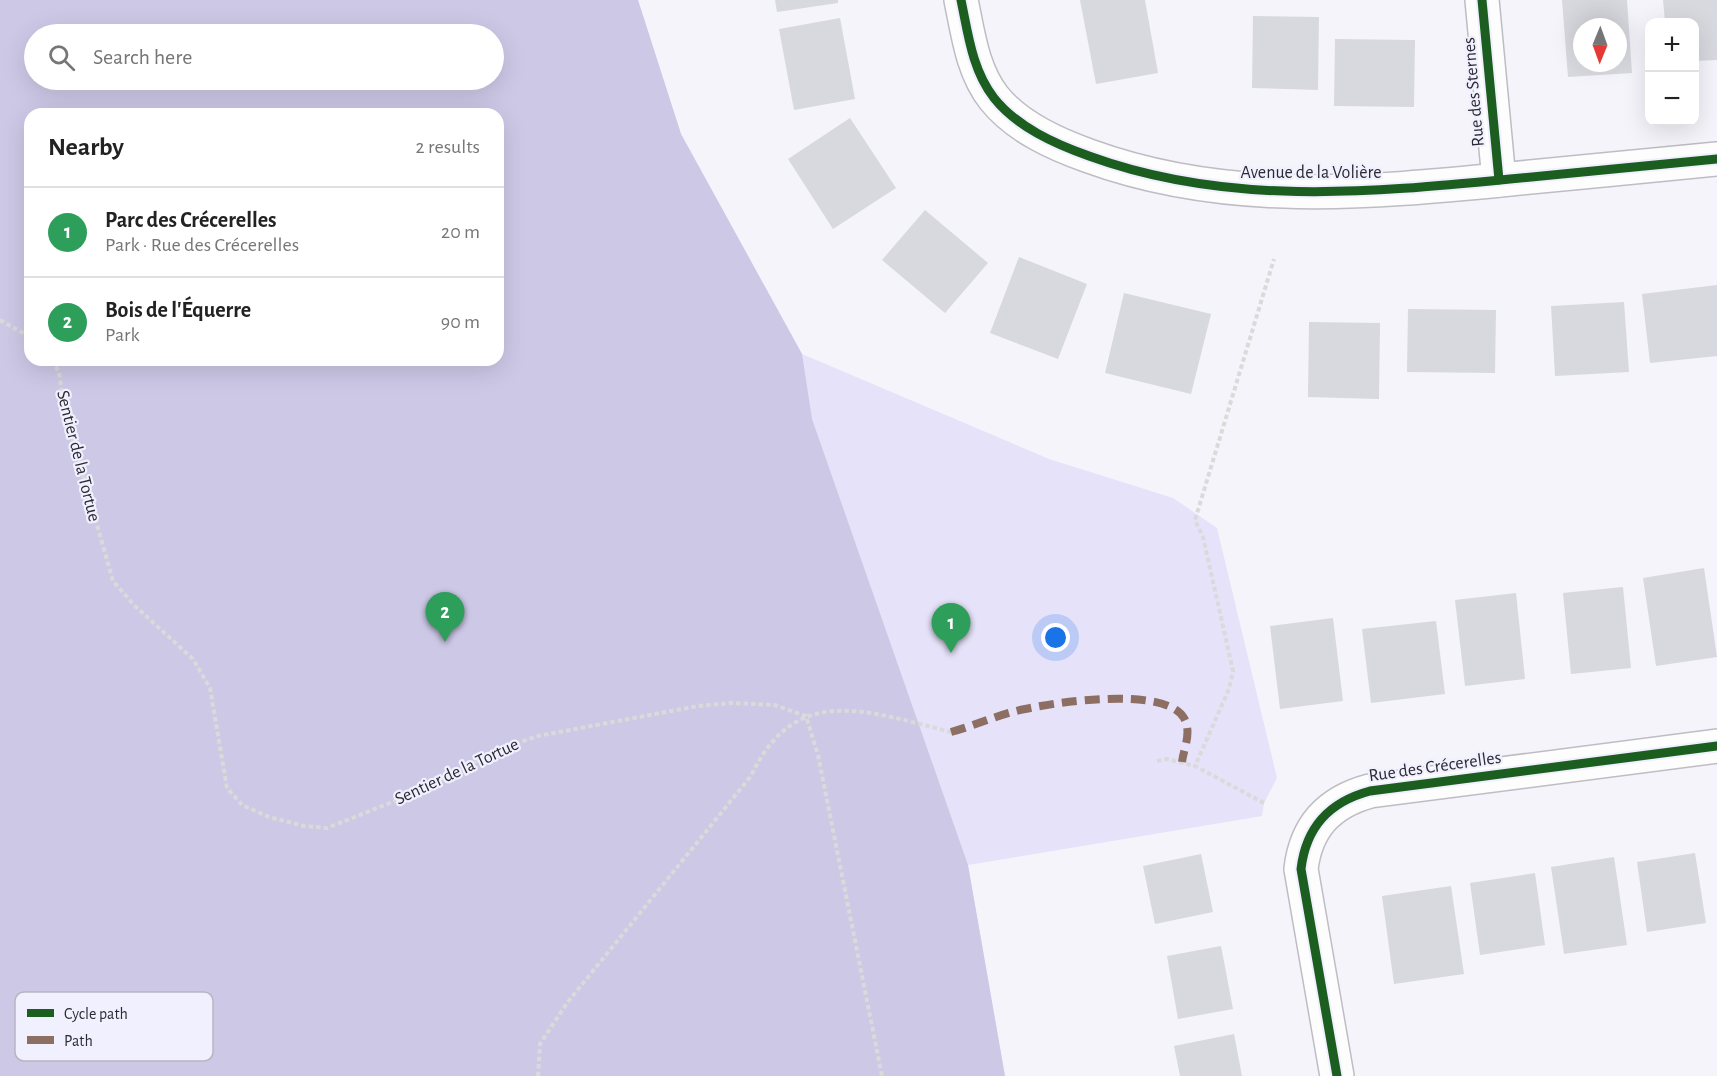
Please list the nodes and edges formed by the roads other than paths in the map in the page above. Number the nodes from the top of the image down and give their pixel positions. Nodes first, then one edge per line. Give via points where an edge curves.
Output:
1 (961, 0) edge
2 (1482, 0) edge
3 (1717, 159) edge
4 (1499, 180) junction
5 (1717, 746) edge
6 (1337, 1076) edge

1 - 4 street, Avenue de la Volière via 974,59 993,97 1003,108 1048,139 1114,166 1190,184 1270,192 1384,190
2 - 4 street, Rue des Sternes
3 - 4 street, Avenue de la Volière
5 - 6 street, Rue des Crécerelles via 1370,791 1331,808 1312,829 1301,869

